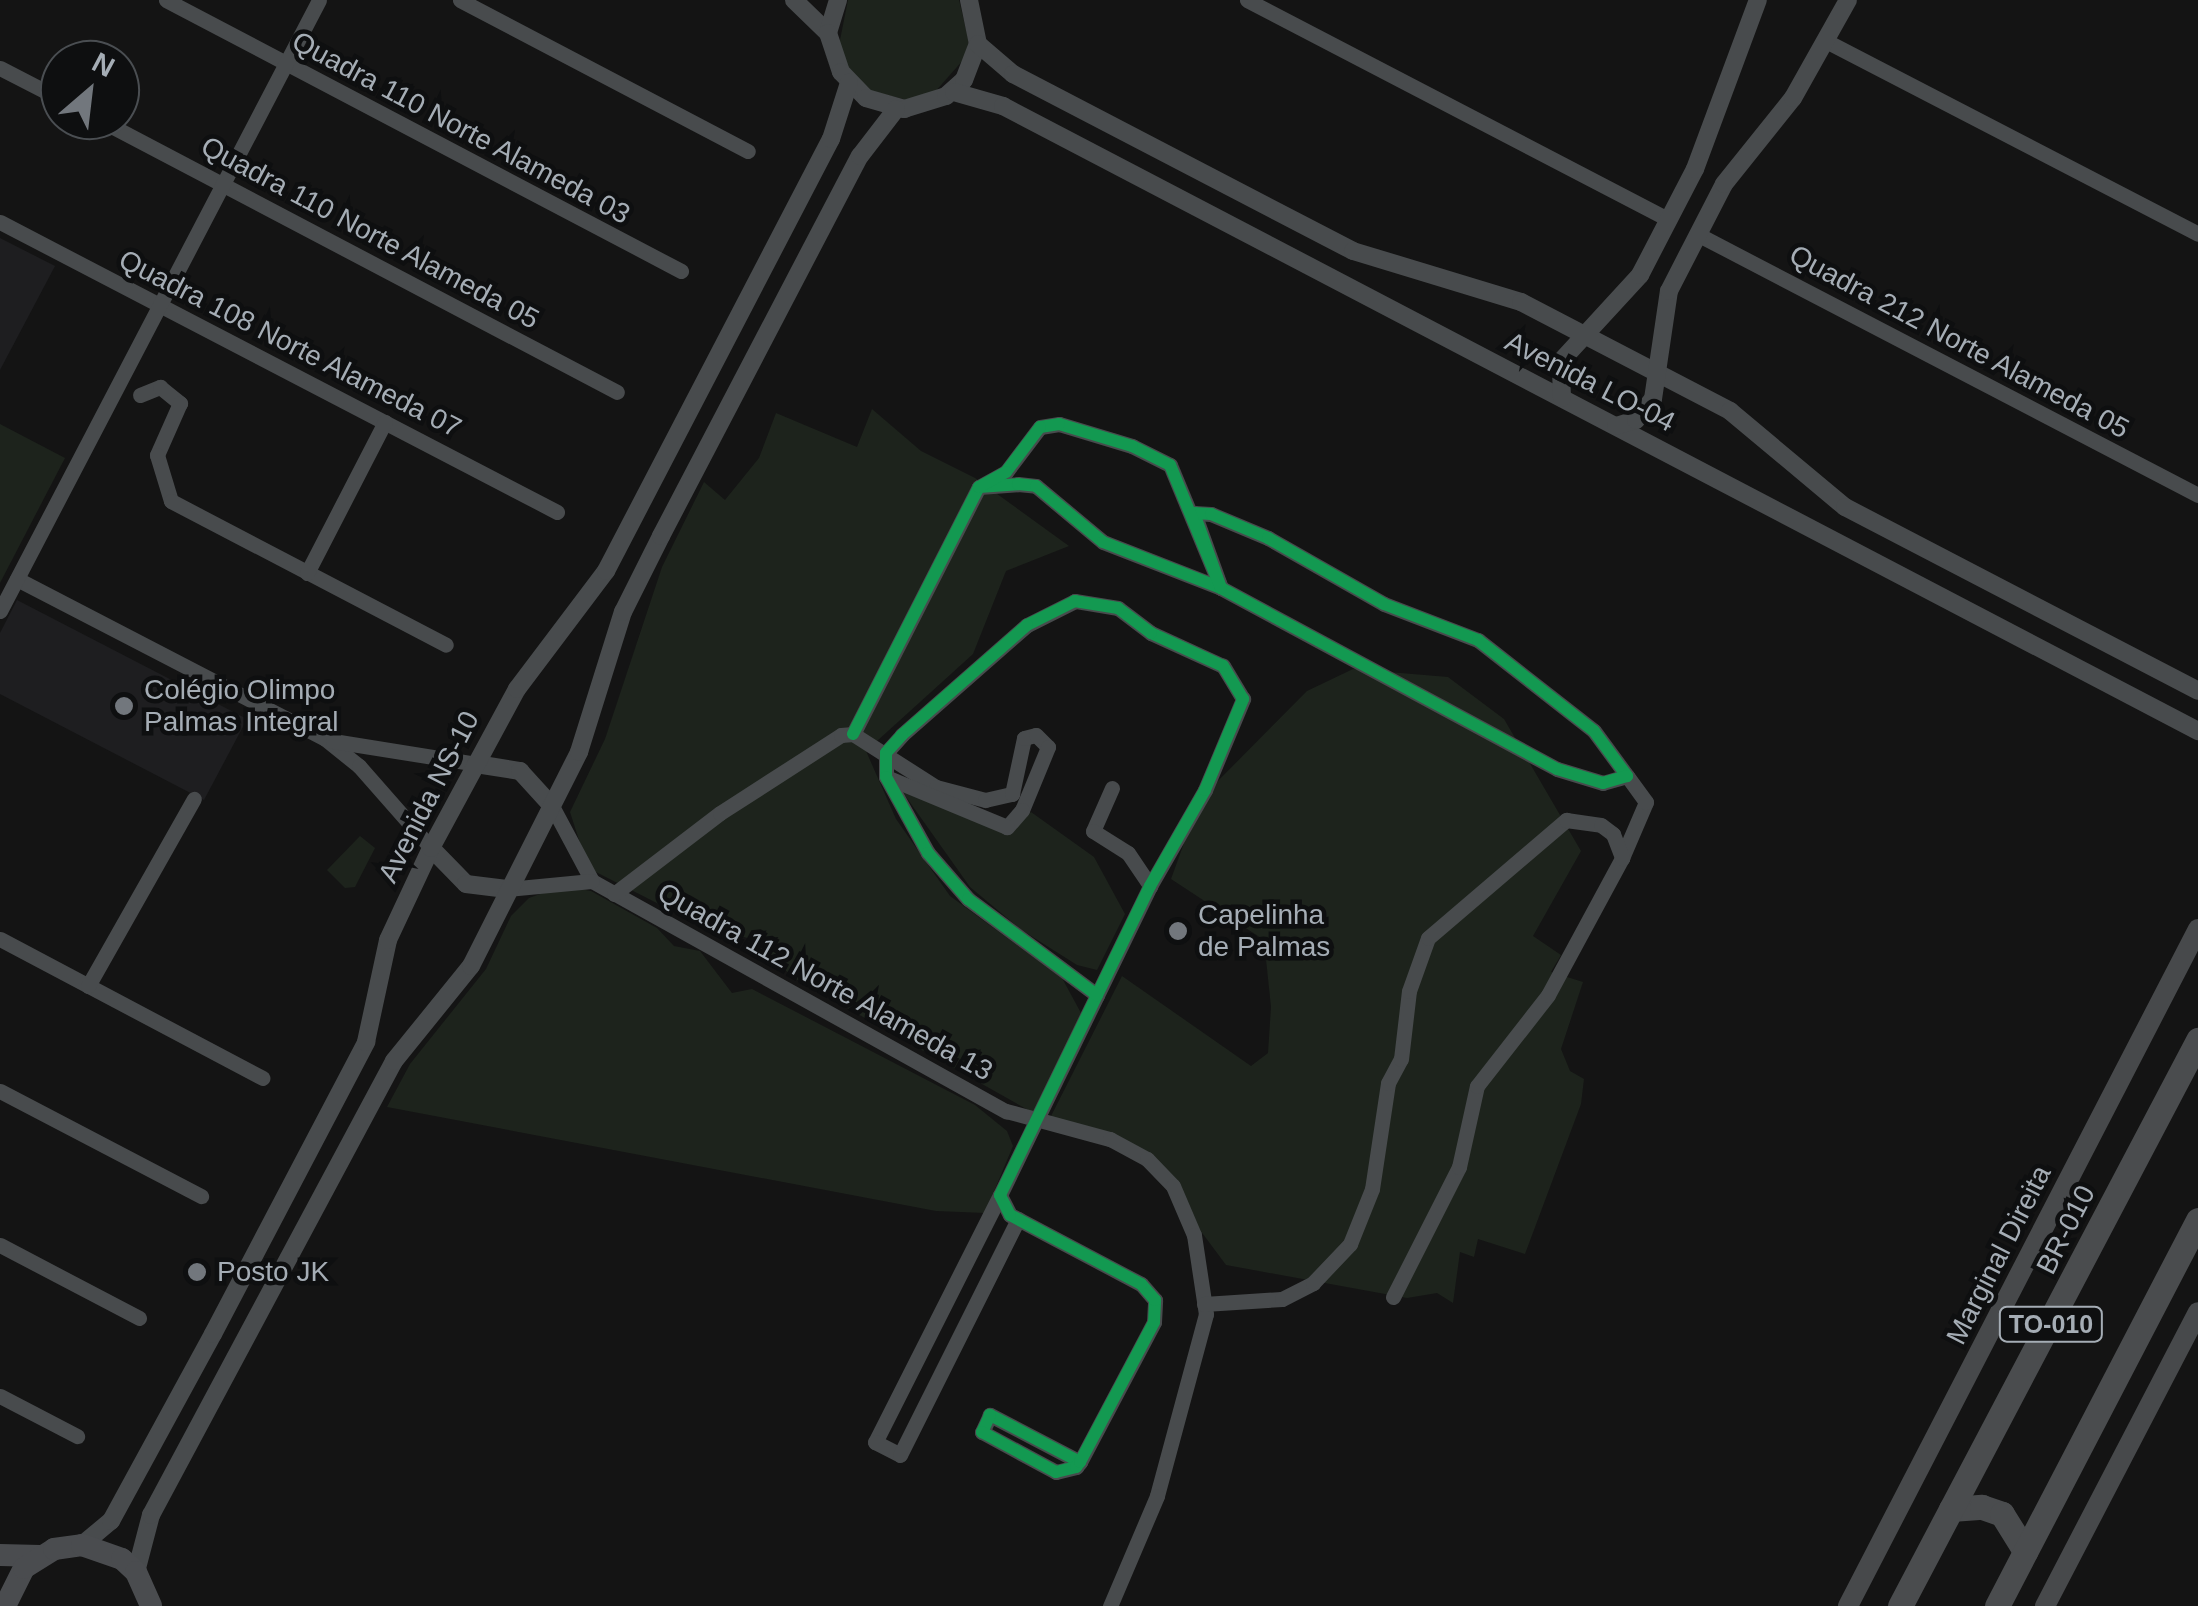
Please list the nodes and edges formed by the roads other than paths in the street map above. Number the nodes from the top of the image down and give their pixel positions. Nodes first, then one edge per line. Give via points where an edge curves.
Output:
1 (166, 0) edge
2 (318, 0) edge
3 (460, 0) edge
4 (794, 0) edge
5 (838, 0) edge
6 (968, 0) edge
7 (1247, 0) edge
8 (1848, 0) edge
9 (1753, 2) edge
10 (828, 34) junction
11 (1826, 41) junction
12 (978, 44) junction
13 (284, 64) junction
14 (0, 68) edge
15 (849, 83) junction
16 (40, 89) edge
17 (954, 92) junction
18 (896, 108) junction
19 (139, 140) edge
20 (748, 150) dead end
21 (222, 183) junction
22 (1668, 219) junction
23 (0, 222) edge
24 (1698, 234) junction
25 (2198, 234) edge
26 (681, 271) dead end
27 (158, 304) junction
28 (1584, 335) junction
29 (1656, 372) junction
30 (617, 392) dead end
31 (140, 394) dead end
32 (1562, 398) junction
33 (385, 422) junction
34 (1616, 426) junction
35 (979, 486) junction
36 (2198, 495) edge
37 (557, 512) dead end
38 (1194, 513) junction
39 (307, 573) junction
40 (17, 579) junction
41 (1220, 588) junction
42 (0, 611) edge
43 (446, 645) dead end
44 (2198, 691) edge
45 (2198, 731) edge
46 (853, 734) junction
47 (324, 738) junction
48 (886, 754) junction
49 (476, 764) junction
50 (886, 776) junction
51 (1627, 776) junction
52 (1112, 788) dead end
53 (194, 799) dead end
54 (552, 806) junction
55 (431, 848) junction
56 (1622, 858) junction
57 (592, 882) junction
58 (1150, 886) junction
59 (507, 889) junction
60 (614, 894) junction
61 (2198, 929) edge
62 (0, 939) edge
63 (88, 986) junction
64 (1097, 995) junction
65 (2198, 1040) edge
66 (263, 1078) dead end
67 (0, 1091) edge
68 (1037, 1120) junction
69 (1000, 1195) junction
70 (201, 1196) dead end
71 (1018, 1219) junction
72 (2198, 1220) edge
73 (0, 1245) edge
74 (1393, 1296) dead end
75 (1204, 1304) junction
76 (2198, 1312) edge
77 (139, 1318) dead end
78 (0, 1396) edge
79 (77, 1436) dead end
80 (1080, 1462) junction
81 (1951, 1509) junction
82 (82, 1544) junction
83 (2025, 1551) junction
84 (0, 1555) edge
85 (40, 1556) junction
86 (136, 1572) junction
87 (5, 1606) edge
88 (151, 1606) edge
89 (1110, 1606) edge
90 (1848, 1606) edge
91 (1900, 1606) edge
92 (1996, 1606) edge
93 (2046, 1606) edge

1 - 13 street, Quadra 110 Norte Alameda 03
2 - 13 street
3 - 20 street
4 - 10 street
5 - 10 street
6 - 12 street
7 - 22 street
8 - 11 street
9 - 22 street via 1703,152
10 - 15 street
11 - 24 street via 1793,98 1724,184
11 - 25 street
12 - 17 street
12 - 28 street, Avenida LO-04 via 1013,74 1353,251 1512,298
13 - 21 street
13 - 26 street, Quadra 110 Norte Alameda 03
14 - 16 street
15 - 18 street via 866,98
15 - 49 street, Avenida NS-10 via 840,122 600,582 516,689
17 - 18 street
17 - 32 street, Avenida LO-04 via 1003,106
18 - 54 street via 860,156 631,596 591,726
19 - 21 street, Quadra 110 Norte Alameda 05
21 - 27 street
21 - 30 street, Quadra 110 Norte Alameda 05
22 - 28 street via 1640,275
23 - 27 street, Quadra 108 Norte Alameda 07
24 - 29 street via 1668,292
24 - 36 street, Quadra 212 Norte Alameda 05
27 - 33 street, Quadra 108 Norte Alameda 07
27 - 40 street
28 - 29 street, Avenida LO-04
28 - 32 street via 1561,362
29 - 34 street via 1649,407
29 - 44 street, Avenida LO-04 via 1738,417 1845,507
31 - 39 street via 160,388 180,404 156,454 170,500
32 - 34 street, Avenida LO-04
33 - 37 street, Quadra 108 Norte Alameda 07
33 - 39 street
34 - 45 street, Avenida LO-04
35 - 38 street via 1006,472 1040,427 1059,424 1170,465
35 - 41 street via 1036,486 1103,542
35 - 46 street
38 - 41 street
38 - 51 street via 1268,538 1384,604 1478,640 1594,730
39 - 43 street
40 - 42 street
40 - 47 street
41 - 51 street via 1557,769 1603,784
46 - 48 street
46 - 60 street via 830,739
47 - 49 street
47 - 55 street via 359,766
48 - 50 street
48 - 50 street via 936,787 986,800 1012,794 1024,738 1036,735 1048,746 1022,810 1007,826
48 - 58 street via 1045,612 1075,601 1118,608 1151,633 1223,666 1243,699 1204,790
49 - 54 street via 520,771
49 - 55 street, Avenida NS-10
50 - 64 street via 928,853 968,899
51 - 56 street via 1646,802
52 - 58 street via 1093,830 1128,853
53 - 63 street
54 - 57 street
54 - 59 street
55 - 59 street via 466,884
55 - 82 street, Avenida NS-10 via 388,940 366,1042 120,1505
56 - 74 street via 1548,995 1477,1086 1459,1167
56 - 75 street via 1601,825 1566,820 1428,938 1409,990 1404,1049 1388,1083 1366,1215 1350,1244 1314,1282 1282,1300
57 - 59 street
57 - 60 street, Quadra 112 Norte Alameda 13
58 - 64 street
59 - 86 street via 458,988 394,1061 150,1515
60 - 68 street, Quadra 112 Norte Alameda 13 via 1006,1111
61 - 90 main road, Marginal Direita
62 - 63 street
63 - 66 street
64 - 68 street
65 - 81 highway, BR-010 / TO-010
67 - 70 street
68 - 69 street
68 - 75 street, Quadra 112 Norte Alameda 13 via 1110,1139 1148,1159 1173,1186 1194,1235
69 - 71 street via 1002,1208
69 - 71 street via 875,1442 900,1455
71 - 80 street via 1141,1284 1155,1300 1154,1322
72 - 83 highway, TO-010
73 - 77 street
75 - 89 street via 1157,1496
76 - 93 main road
78 - 79 street
80 - 80 street via 1056,1472 982,1432 990,1415
81 - 83 highway via 1982,1507 2002,1514
81 - 91 highway, BR-010 / TO-010
82 - 85 main road
82 - 86 main road via 105,1550
83 - 92 highway, TO-010
84 - 85 main road
85 - 87 main road via 13,1584
86 - 88 main road

